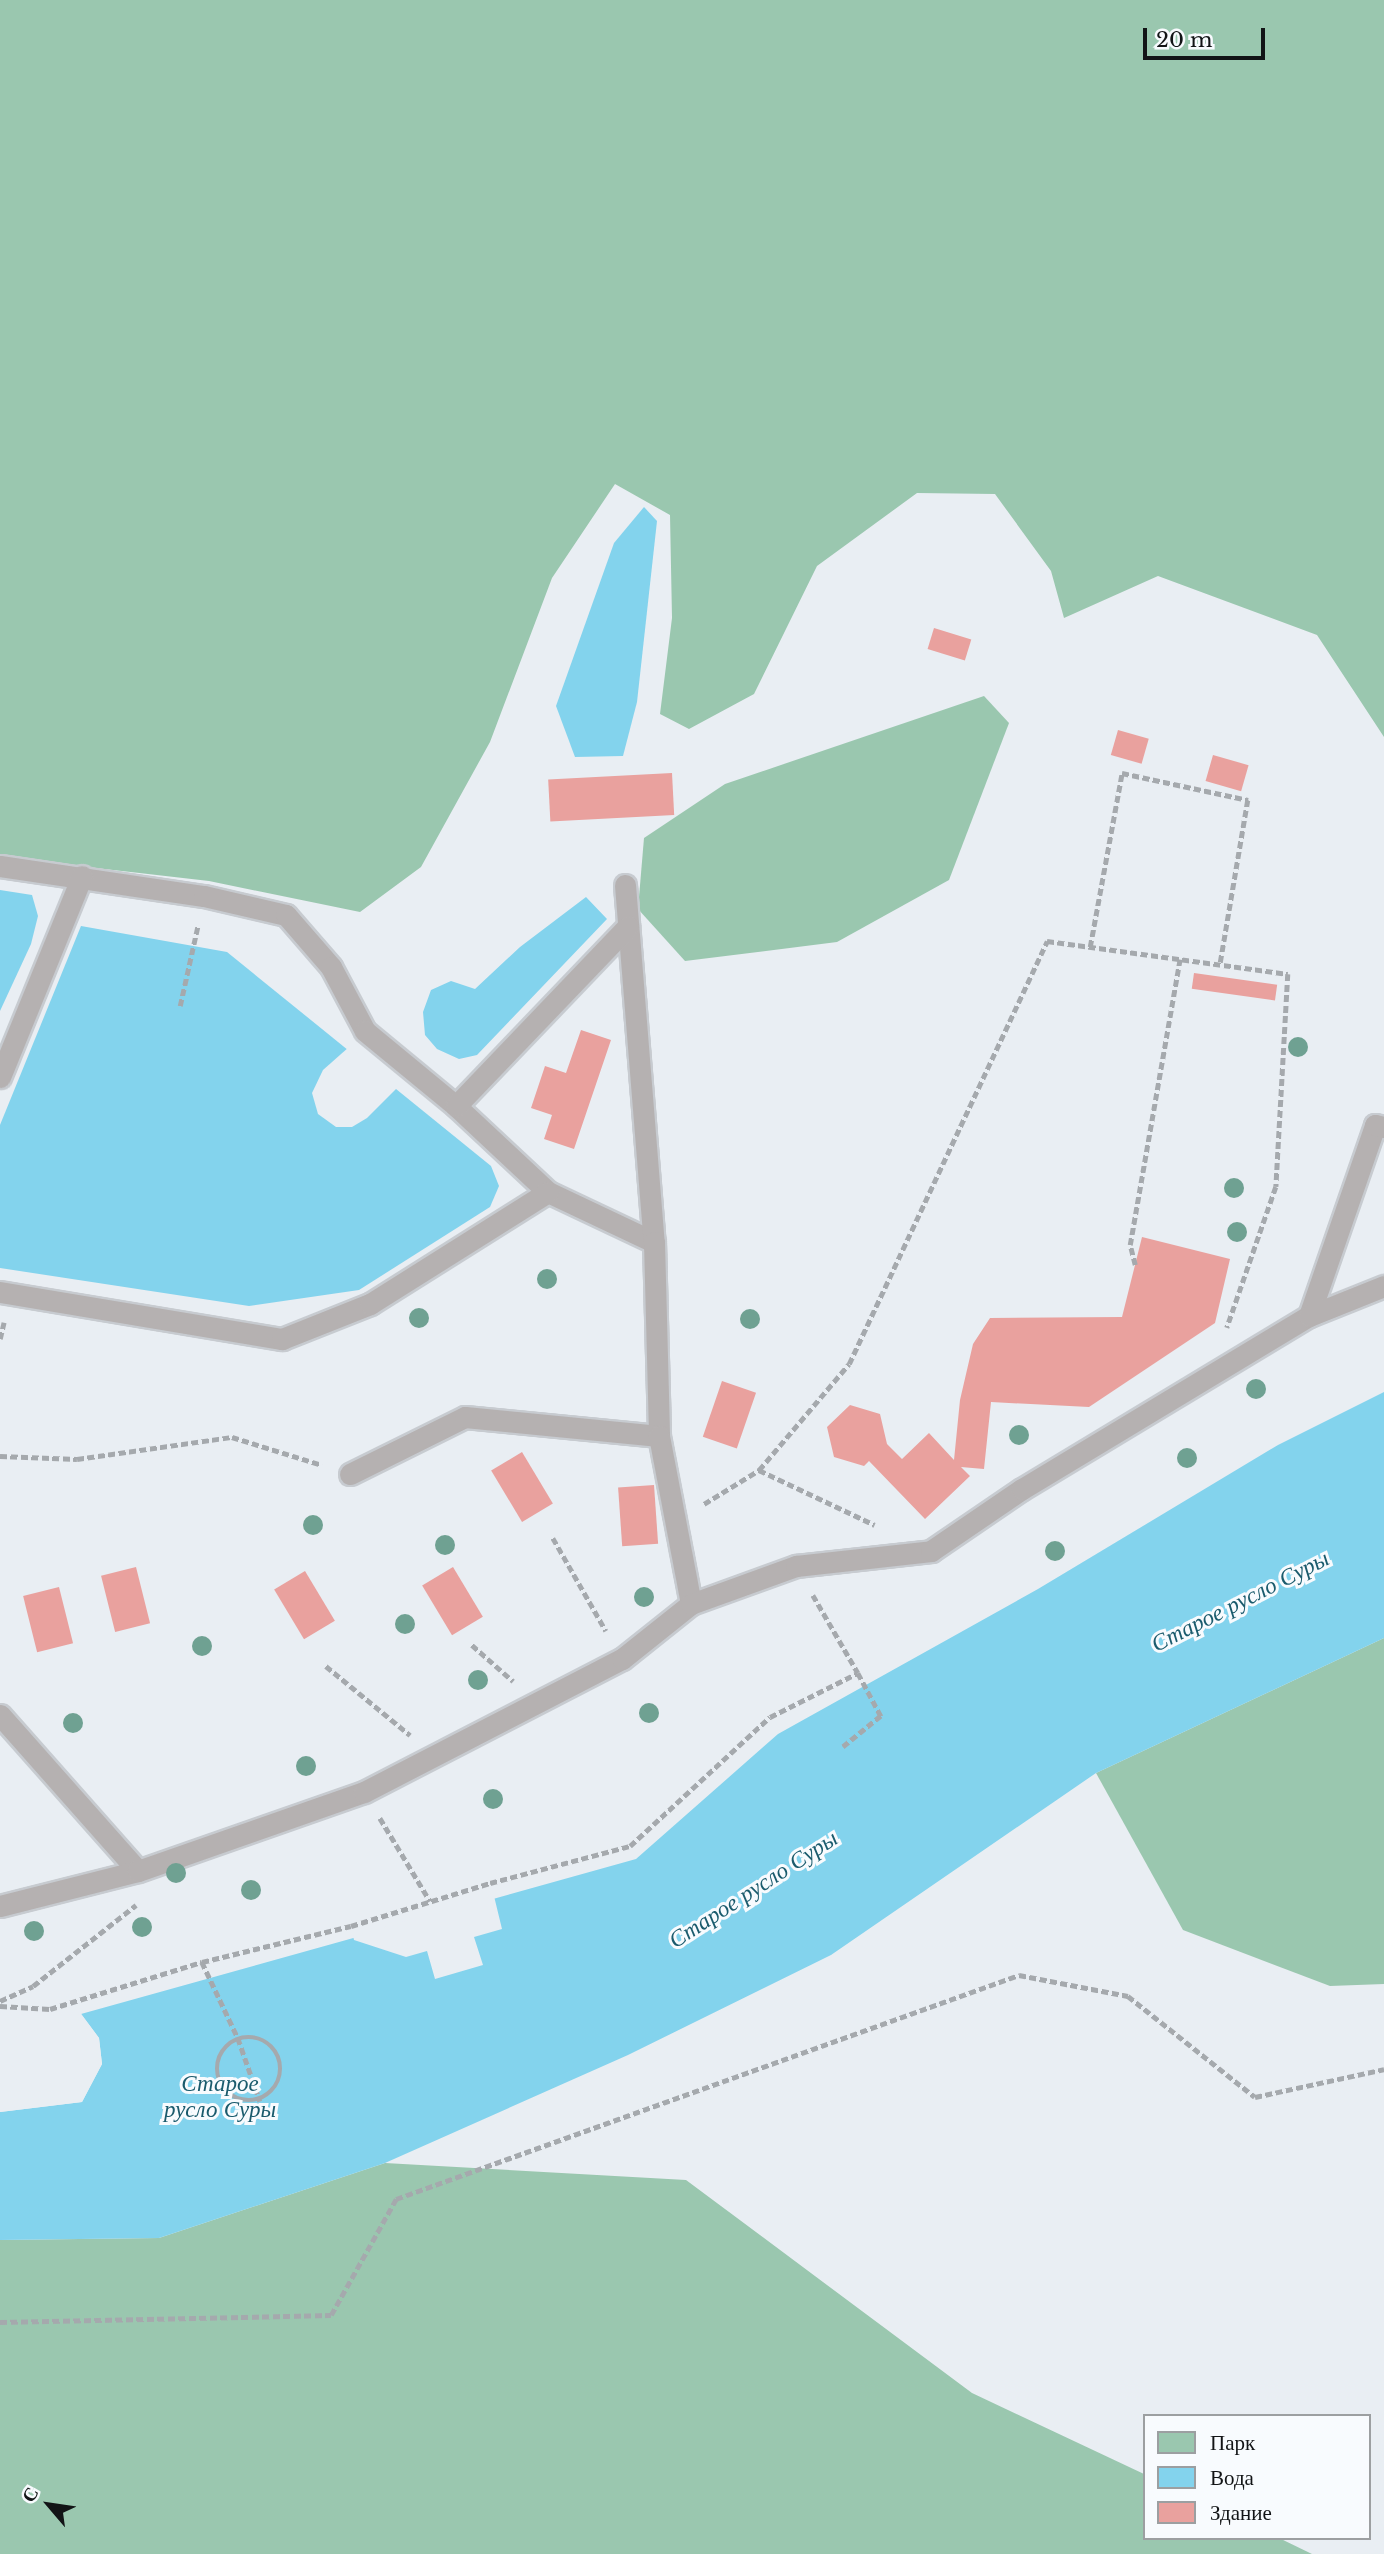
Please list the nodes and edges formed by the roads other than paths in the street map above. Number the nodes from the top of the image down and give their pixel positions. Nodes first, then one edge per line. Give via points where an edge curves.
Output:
1 (0, 866) edge
2 (82, 876) junction
3 (625, 885) dead end
4 (628, 926) junction
5 (0, 1077) edge
6 (456, 1106) junction
7 (1384, 1127) edge
8 (548, 1192) junction
9 (654, 1242) junction
10 (1384, 1286) edge
11 (0, 1292) edge
12 (1309, 1316) junction
13 (659, 1436) junction
14 (351, 1474) road end
15 (691, 1604) junction
16 (0, 1715) edge
17 (138, 1871) junction
18 (0, 1906) edge

1 - 2 lane
2 - 5 lane
2 - 6 lane via 286,915 331,967 365,1031
3 - 4 lane
4 - 6 lane
4 - 9 lane
6 - 8 lane
7 - 12 lane via 1375,1125
8 - 9 lane
8 - 11 lane via 370,1304 282,1339
9 - 13 lane
10 - 12 lane
12 - 15 lane via 1022,1489 931,1551 796,1566
13 - 14 lane via 465,1416
13 - 15 lane
15 - 17 lane via 622,1659 364,1792
16 - 17 lane
17 - 18 lane

